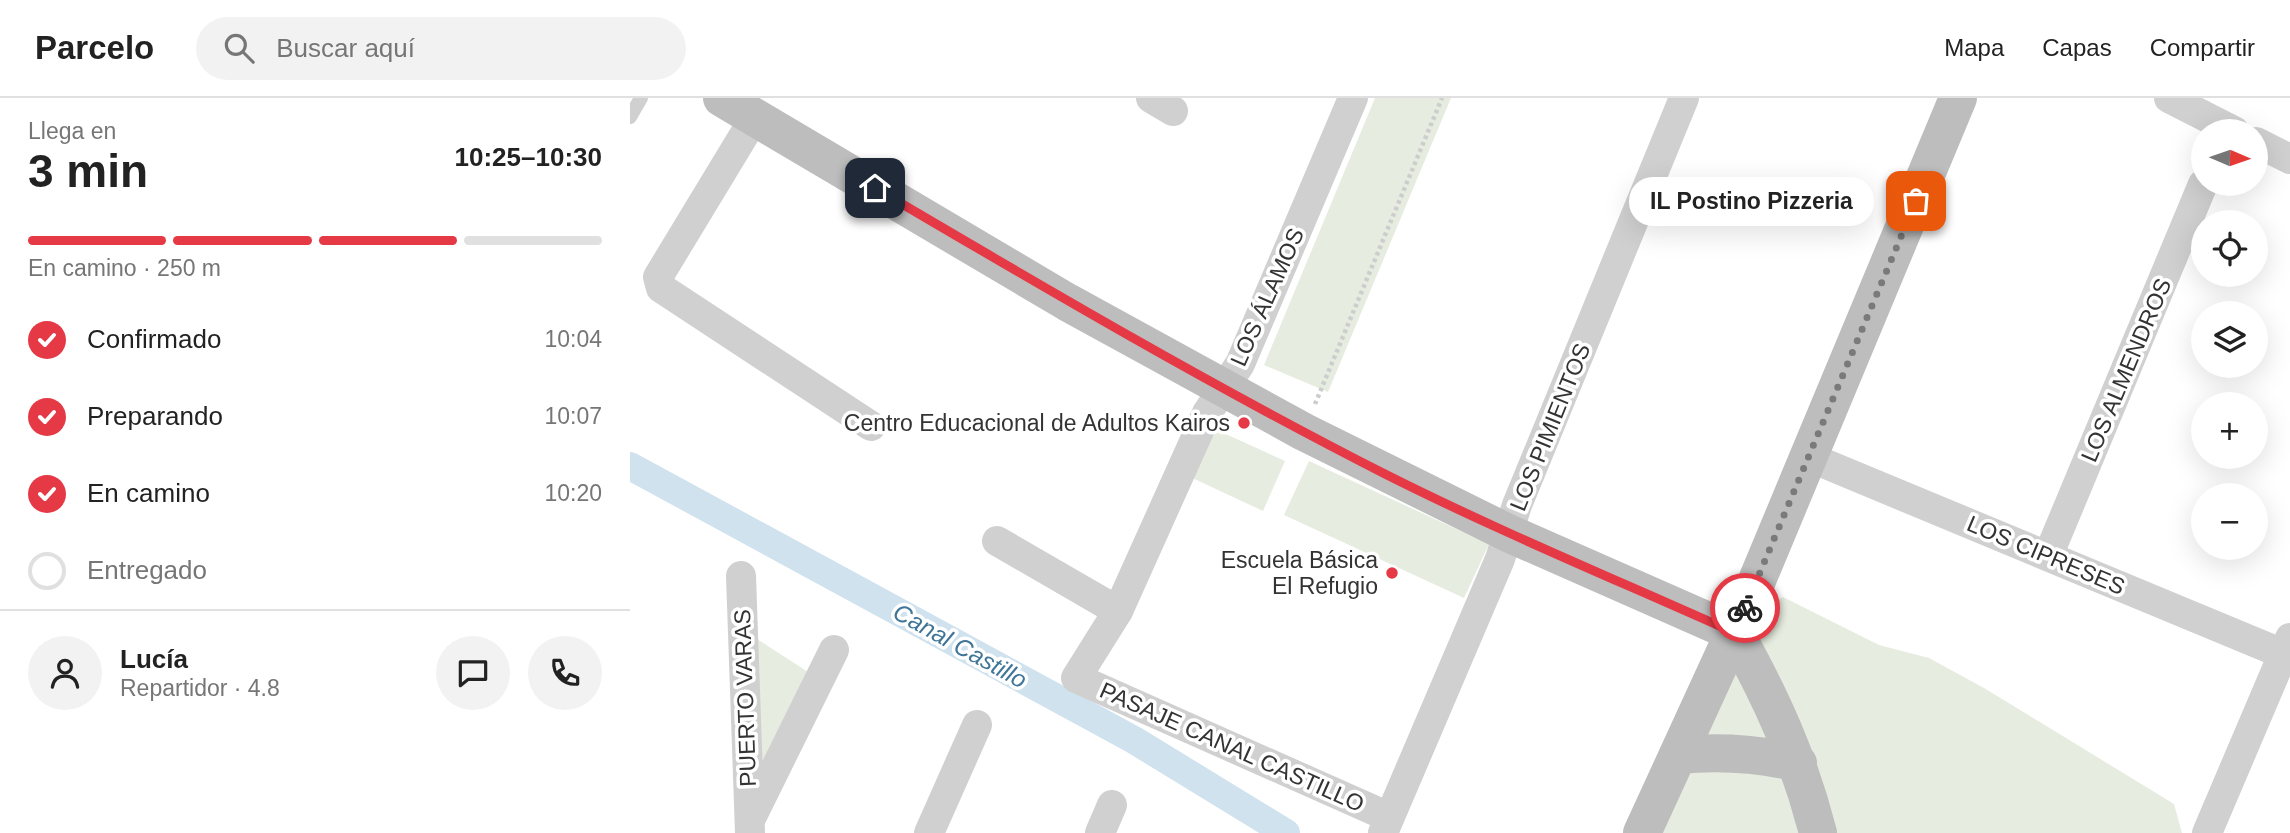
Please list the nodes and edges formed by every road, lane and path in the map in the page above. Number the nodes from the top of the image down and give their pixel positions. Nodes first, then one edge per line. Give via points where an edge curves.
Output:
1 (641, 98) edge
2 (722, 98) edge
3 (1353, 98) edge
4 (1442, 98) edge
5 (1684, 98) edge
6 (1958, 98) edge
7 (2169, 98) edge
8 (630, 117) edge
9 (755, 117) junction
10 (2208, 119) edge
11 (2268, 148) edge
12 (2290, 159) edge
13 (2198, 196) edge
14 (1223, 389) junction
15 (871, 426) dead end
16 (1304, 432) junction
17 (1809, 457) junction
18 (1508, 533) junction
19 (998, 541) dead end
20 (2048, 556) junction
21 (741, 576) dead end
22 (1118, 611) junction
23 (1735, 633) junction
24 (2287, 645) edge
25 (834, 650) dead end
26 (1076, 678) joint
27 (977, 725) dead end
28 (1678, 755) junction
29 (1798, 762) junction
30 (1112, 805) dead end
31 (1386, 825) edge
32 (750, 827) edge
33 (929, 833) edge
34 (1100, 833) edge
35 (1642, 833) edge
36 (1818, 833) edge
37 (2207, 833) edge

1 - 8 lane
2 - 9 street
3 - 14 street, LOS ÁLAMOS via 1240,364
4 - 16 path
5 - 18 street, LOS PIMIENTOS
6 - 17 street
7 - 10 street
9 - 14 street
9 - 15 street via 659,277 661,288
11 - 12 street
13 - 20 street, LOS ALMENDROS
14 - 16 street
14 - 22 street, LOS ÁLAMOS via 1207,413
16 - 18 street
17 - 20 street, LOS CIPRESES
17 - 23 street
18 - 23 street
18 - 31 street, LOS PIMIENTOS
19 - 22 street
20 - 24 street, LOS CIPRESES
21 - 32 street, PUERTO VARAS
22 - 26 street, LOS ÁLAMOS
23 - 28 street
23 - 29 street
24 - 37 street
25 - 32 street, PUERTO VARAS
26 - 31 street, PASAJE CANAL CASTILLO
27 - 33 street
28 - 29 street via 1741,752
28 - 35 street
29 - 36 street
30 - 34 street

